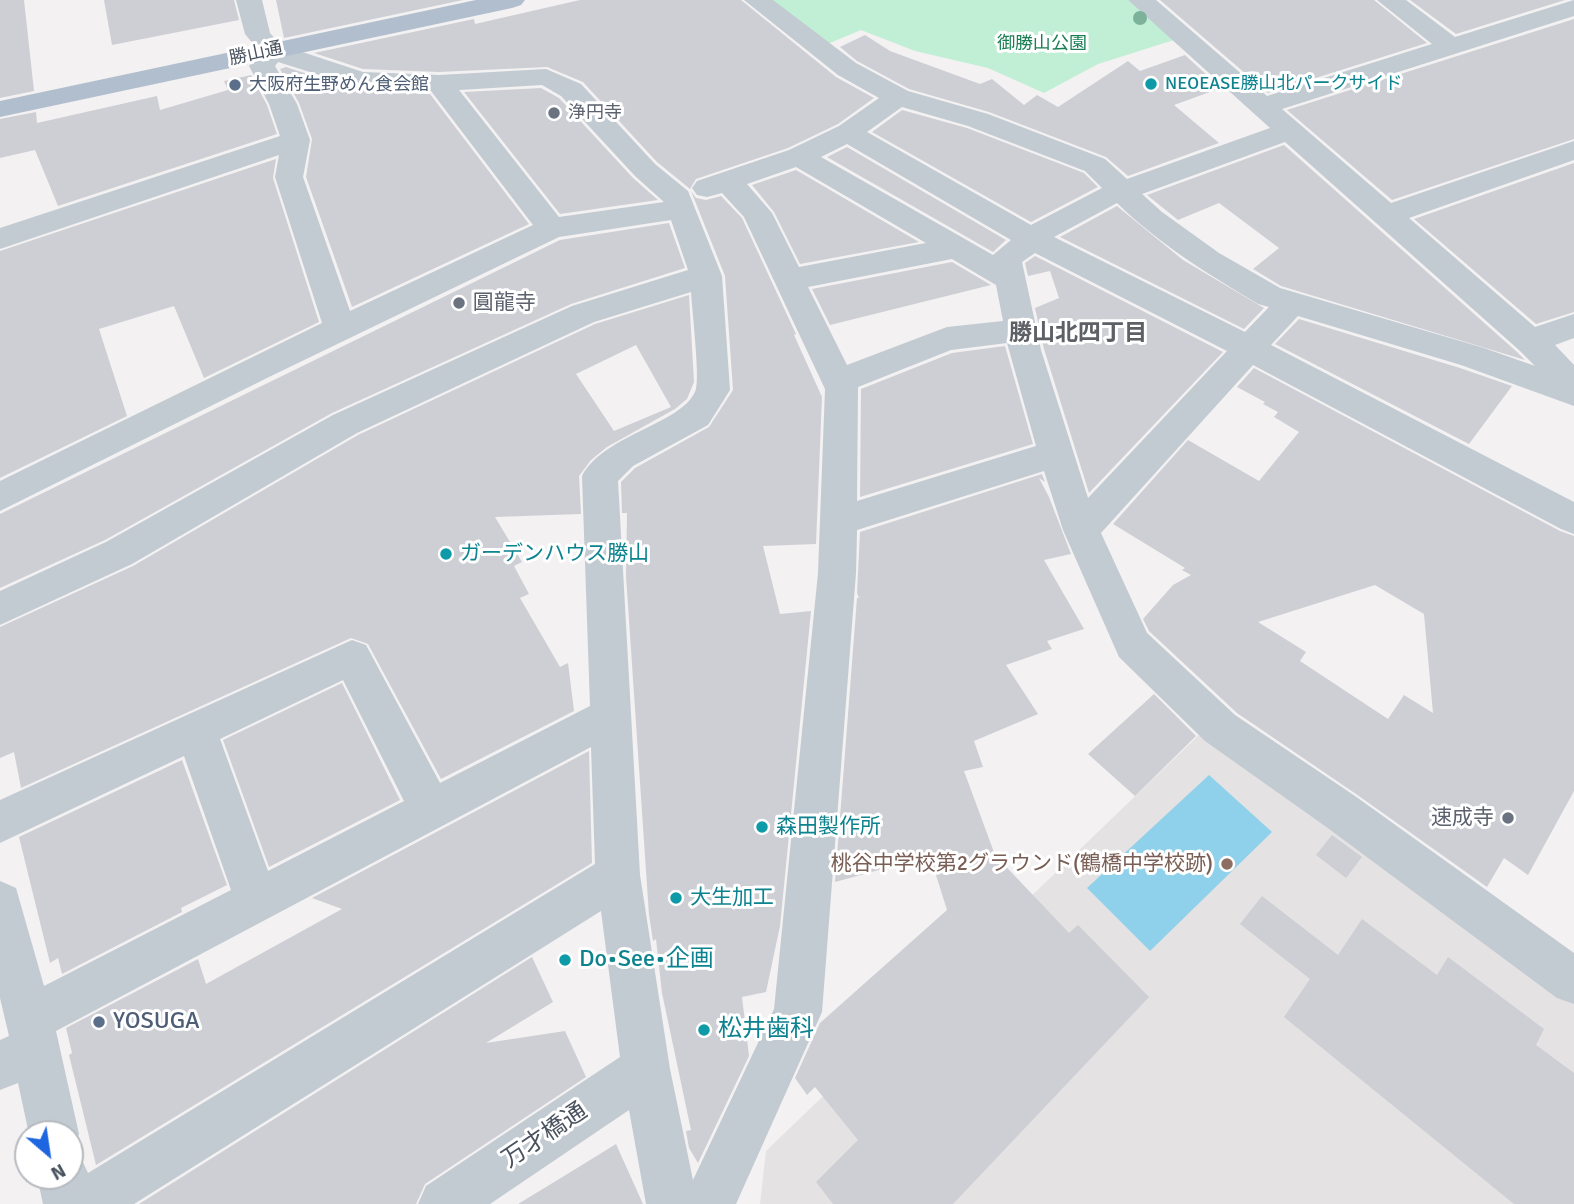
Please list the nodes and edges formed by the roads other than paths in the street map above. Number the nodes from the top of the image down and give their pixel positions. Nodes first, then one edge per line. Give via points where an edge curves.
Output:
1 (249, 0) edge
2 (421, 0) edge
3 (512, 0) edge
4 (757, 0) edge
5 (1141, 0) edge
6 (1390, 0) edge
7 (1574, 8) edge
8 (265, 42) junction
9 (1451, 46) junction
10 (439, 83) junction
11 (0, 88) edge
12 (898, 97) junction
13 (1263, 106) junction
14 (0, 109) edge
15 (1291, 130) junction
16 (848, 133) junction
17 (296, 141) junction
18 (1574, 150) edge
19 (799, 156) junction
20 (727, 181) junction
21 (1123, 190) junction
22 (680, 204) junction
23 (1388, 215) junction
24 (552, 228) junction
25 (0, 239) edge
26 (1033, 239) junction
27 (956, 248) junction
28 (706, 276) junction
29 (1010, 279) junction
30 (789, 280) junction
31 (1291, 303) junction
32 (1574, 325) edge
33 (340, 329) junction
34 (1021, 330) junction
35 (1531, 342) junction
36 (1250, 348) junction
37 (839, 382) junction
38 (1574, 385) edge
39 (1574, 393) edge
40 (1056, 454) junction
41 (0, 497) edge
42 (1574, 519) edge
43 (839, 521) junction
44 (1081, 530) junction
45 (0, 610) edge
46 (610, 716) junction
47 (196, 730) junction
48 (431, 810) junction
49 (0, 822) edge
50 (618, 875) junction
51 (257, 901) junction
52 (0, 904) edge
53 (1574, 981) edge
54 (22, 1045) edge
55 (646, 1069) junction
56 (49, 1120) edge
57 (86, 1204) edge
58 (444, 1204) edge
59 (672, 1204) edge
60 (709, 1204) edge

1 - 8 street
2 - 8 main road, 勝山通
3 - 8 main road, 勝山通
4 - 12 street via 847,69
5 - 13 street
6 - 9 street
7 - 9 street
8 - 10 street via 361,80
8 - 11 main road, 勝山通
8 - 14 main road, 勝山通
8 - 17 street via 262,66
9 - 13 street
10 - 22 street via 546,77 571,90
10 - 24 street
12 - 16 street
12 - 21 street via 978,120 1095,165
13 - 15 street
15 - 21 street
15 - 23 street
16 - 19 street
16 - 26 street
17 - 25 street
17 - 33 street via 289,177
18 - 23 street
19 - 20 street
19 - 27 street
20 - 22 street
20 - 30 street via 757,213
21 - 26 street
21 - 31 street via 1151,219 1208,260 1269,296
22 - 24 street
22 - 28 street
23 - 35 street
24 - 33 street
26 - 29 street via 1006,260
26 - 36 street
27 - 29 street
27 - 30 street
28 - 45 street via 583,314 345,424 119,553
28 - 46 street via 713,390 696,416 621,456 600,477
29 - 34 street
30 - 37 street
31 - 36 street
31 - 39 street via 1472,356
32 - 35 street
33 - 41 street
34 - 37 street via 947,338
34 - 40 street
35 - 38 street
36 - 42 street
36 - 44 street
37 - 43 street
40 - 43 street
40 - 44 street
43 - 60 street via 798,1012
44 - 53 street via 1133,645 1220,728
46 - 48 street
46 - 50 street
47 - 48 street via 352,657
47 - 49 street
47 - 51 street
48 - 51 street
50 - 55 street
50 - 57 street
51 - 54 street
52 - 54 street
54 - 56 street
55 - 58 street, 万才橋通
55 - 59 street

